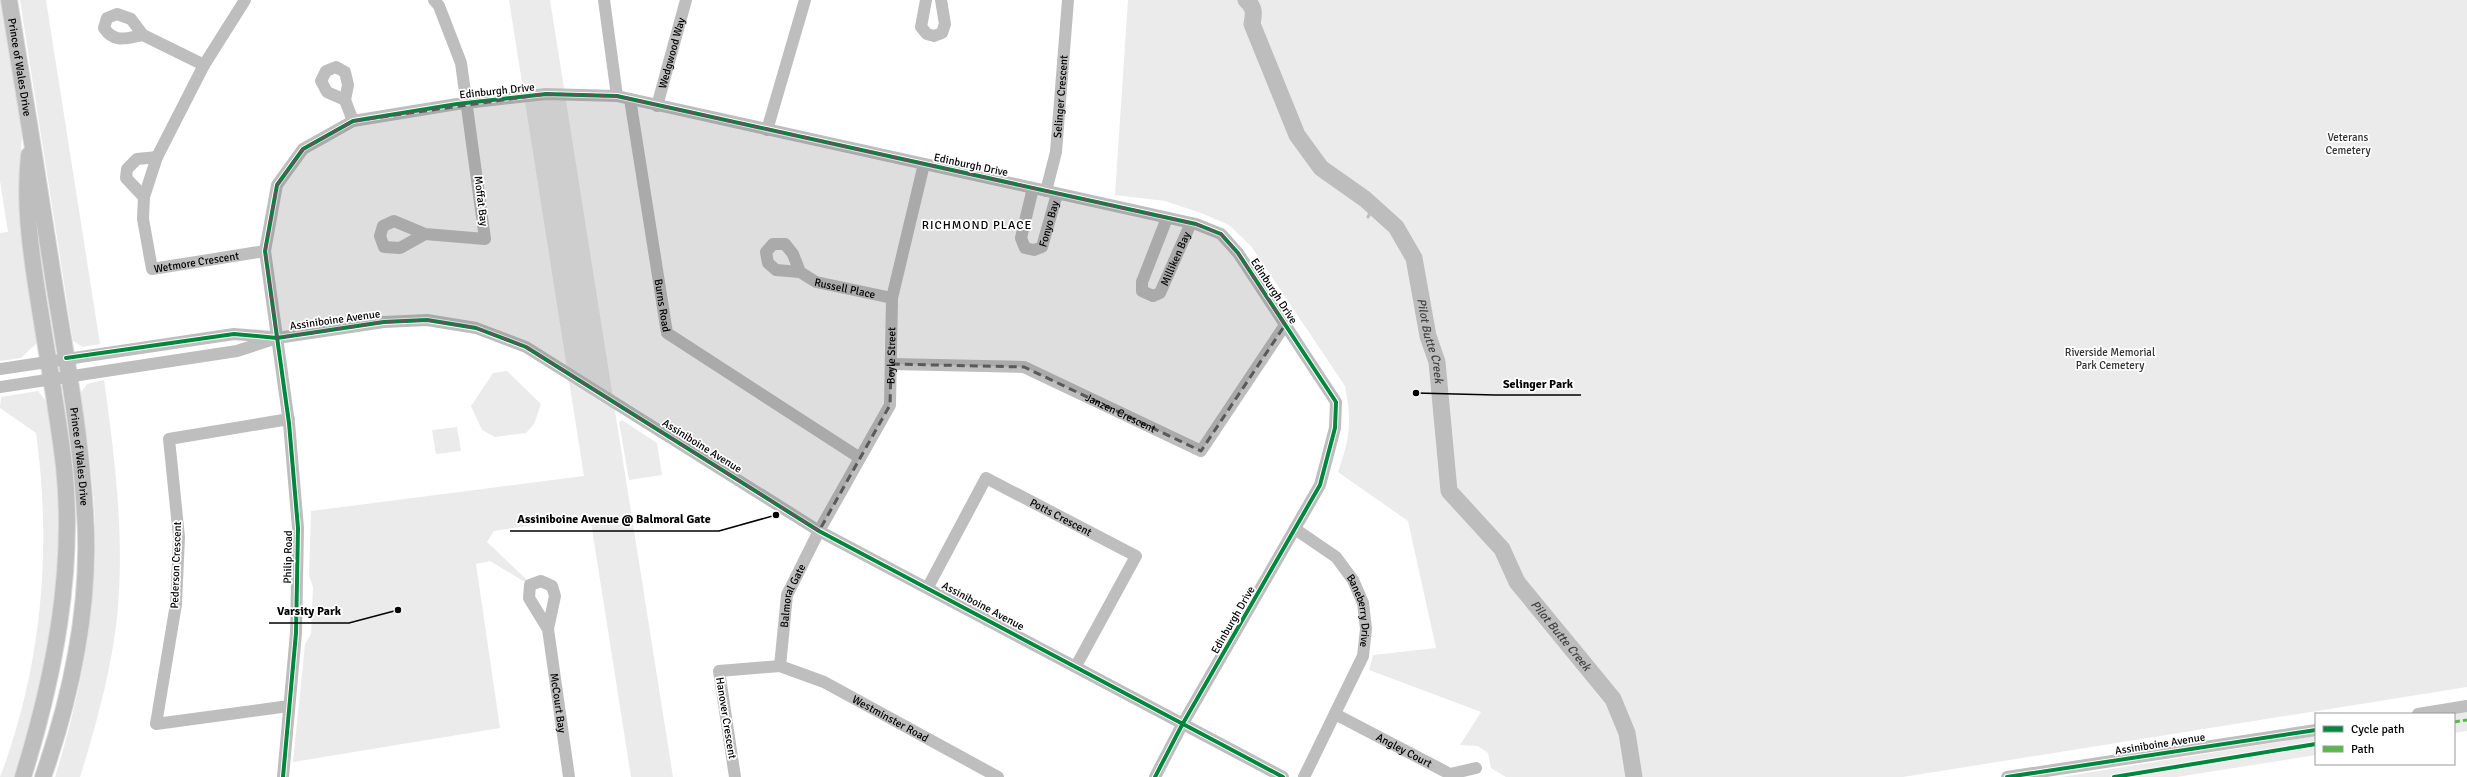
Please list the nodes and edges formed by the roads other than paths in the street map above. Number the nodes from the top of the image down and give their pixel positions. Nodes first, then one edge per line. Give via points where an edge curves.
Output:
1 (9, 0) edge
2 (246, 0) edge
3 (434, 0) edge
4 (604, 0) edge
5 (686, 0) edge
6 (806, 0) edge
7 (926, 0) edge
8 (941, 0) edge
9 (1068, 0) edge
10 (143, 35) dead end
11 (204, 65) junction
12 (616, 96) junction
13 (630, 99) junction
14 (345, 100) dead end
15 (468, 103) junction
16 (657, 106) junction
17 (353, 121) junction
18 (767, 130) junction
19 (31, 134) junction
20 (157, 157) junction
21 (924, 164) junction
22 (1033, 188) junction
23 (1051, 192) junction
24 (144, 198) junction
25 (1167, 218) junction
26 (1190, 223) junction
27 (425, 234) dead end
28 (265, 251) junction
29 (800, 272) dead end
30 (892, 298) junction
31 (1286, 325) junction
32 (278, 338) junction
33 (66, 358) junction
34 (48, 361) junction
35 (891, 364) junction
36 (0, 369) edge
37 (69, 376) junction
38 (50, 379) junction
39 (0, 387) edge
40 (289, 419) junction
41 (860, 458) junction
42 (1296, 529) junction
43 (819, 531) junction
44 (928, 588) junction
45 (548, 629) dead end
46 (780, 666) junction
47 (1076, 666) junction
48 (289, 706) junction
49 (2467, 706) edge
50 (2424, 713) edge
51 (1335, 714) junction
52 (1182, 725) junction
53 (2315, 730) edge
54 (1476, 768) dead end
55 (2026, 776) edge
56 (24, 777) edge
57 (43, 777) edge
58 (283, 777) edge
59 (569, 777) edge
60 (735, 777) edge
61 (998, 777) edge
62 (1155, 777) edge
63 (1282, 777) edge
64 (1304, 777) edge
65 (2007, 777) edge

1 - 19 main road, Prince of Wales Drive
2 - 11 street, Wetmore Crescent
3 - 15 street via 439,6 461,63
4 - 12 street
5 - 16 street, Wedgwood Way
6 - 18 street
7 - 8 street via 921,27 927,34 934,36 942,33 945,24
9 - 23 street, Selinger Crescent
10 - 11 street
11 - 20 street, Wetmore Crescent
12 - 13 street, Edinburgh Drive
12 - 15 street, Edinburgh Drive via 546,94
13 - 16 street, Edinburgh Drive
13 - 41 street, Burns Road via 667,333
14 - 17 street
15 - 17 street, Edinburgh Drive
15 - 27 street, Moffat Bay via 485,239
16 - 18 street, Edinburgh Drive
17 - 28 street, Edinburgh Drive via 303,149 277,185
18 - 21 street, Edinburgh Drive
19 - 33 main road, Prince of Wales Drive
19 - 34 main road, Prince of Wales Drive via 26,178 29,241
20 - 24 street, Wetmore Crescent
20 - 24 street via 137,160 127,169 126,178
21 - 22 street, Edinburgh Drive
21 - 30 street, Boyle Street
22 - 23 street, Edinburgh Drive
22 - 23 street, Fonyo Bay via 1021,238 1025,248 1034,250 1042,247
23 - 25 street, Edinburgh Drive
24 - 28 street, Wetmore Crescent via 143,219 152,269
25 - 26 street, Edinburgh Drive
25 - 26 street, Milliken Bay via 1142,282 1142,291 1153,296 1160,293
26 - 31 street, Edinburgh Drive via 1221,234 1238,253
28 - 32 street, Edinburgh Drive
29 - 30 street, Russell Place via 816,282
30 - 35 street, Boyle Street
31 - 35 street, Janzen Crescent via 1201,452 1024,367
31 - 42 street, Edinburgh Drive via 1336,402 1336,428 1329,458 1320,485
32 - 33 street, Assiniboine Avenue via 234,334
32 - 37 street, Assiniboine Avenue via 236,351
32 - 40 street, Philip Road
32 - 43 street, Assiniboine Avenue via 384,322 427,320 476,328 526,347
33 - 34 street, Assiniboine Avenue
33 - 37 main road, Prince of Wales Drive
34 - 36 street, Assiniboine Avenue
34 - 38 main road, Prince of Wales Drive
35 - 41 street, Boyle Street via 890,405
37 - 38 street, Assiniboine Avenue
37 - 57 main road, Prince of Wales Drive via 86,515 84,587 79,633 66,700
38 - 39 street, Assiniboine Avenue
38 - 56 main road, Prince of Wales Drive via 64,466 67,532 62,602 52,669 39,728
40 - 48 street, Philip Road via 298,528 296,633
40 - 48 street, Pederson Crescent via 169,439 179,537 176,604 156,724
41 - 43 street, Boyle Street
42 - 51 street, Baneberry Drive via 1336,557 1353,580 1363,603 1366,629 1363,656
42 - 52 street, Edinburgh Drive
43 - 44 street, Assiniboine Avenue
43 - 46 street, Balmoral Gate via 787,595
44 - 47 street, Assiniboine Avenue
44 - 47 street, Potts Crescent via 986,478 1136,556
45 - 59 street, McCourt Bay
46 - 60 street, Hanover Crescent via 719,671
46 - 61 street, Westminster Road via 824,682
47 - 52 street, Assiniboine Avenue
48 - 58 street, Philip Road
49 - 50 street
51 - 54 street, Angley Court via 1450,774
51 - 64 street, Baneberry Drive
52 - 62 street, Edinburgh Drive
52 - 63 street, Assiniboine Avenue
53 - 55 street, Assiniboine Avenue
55 - 65 street, Assiniboine Avenue

